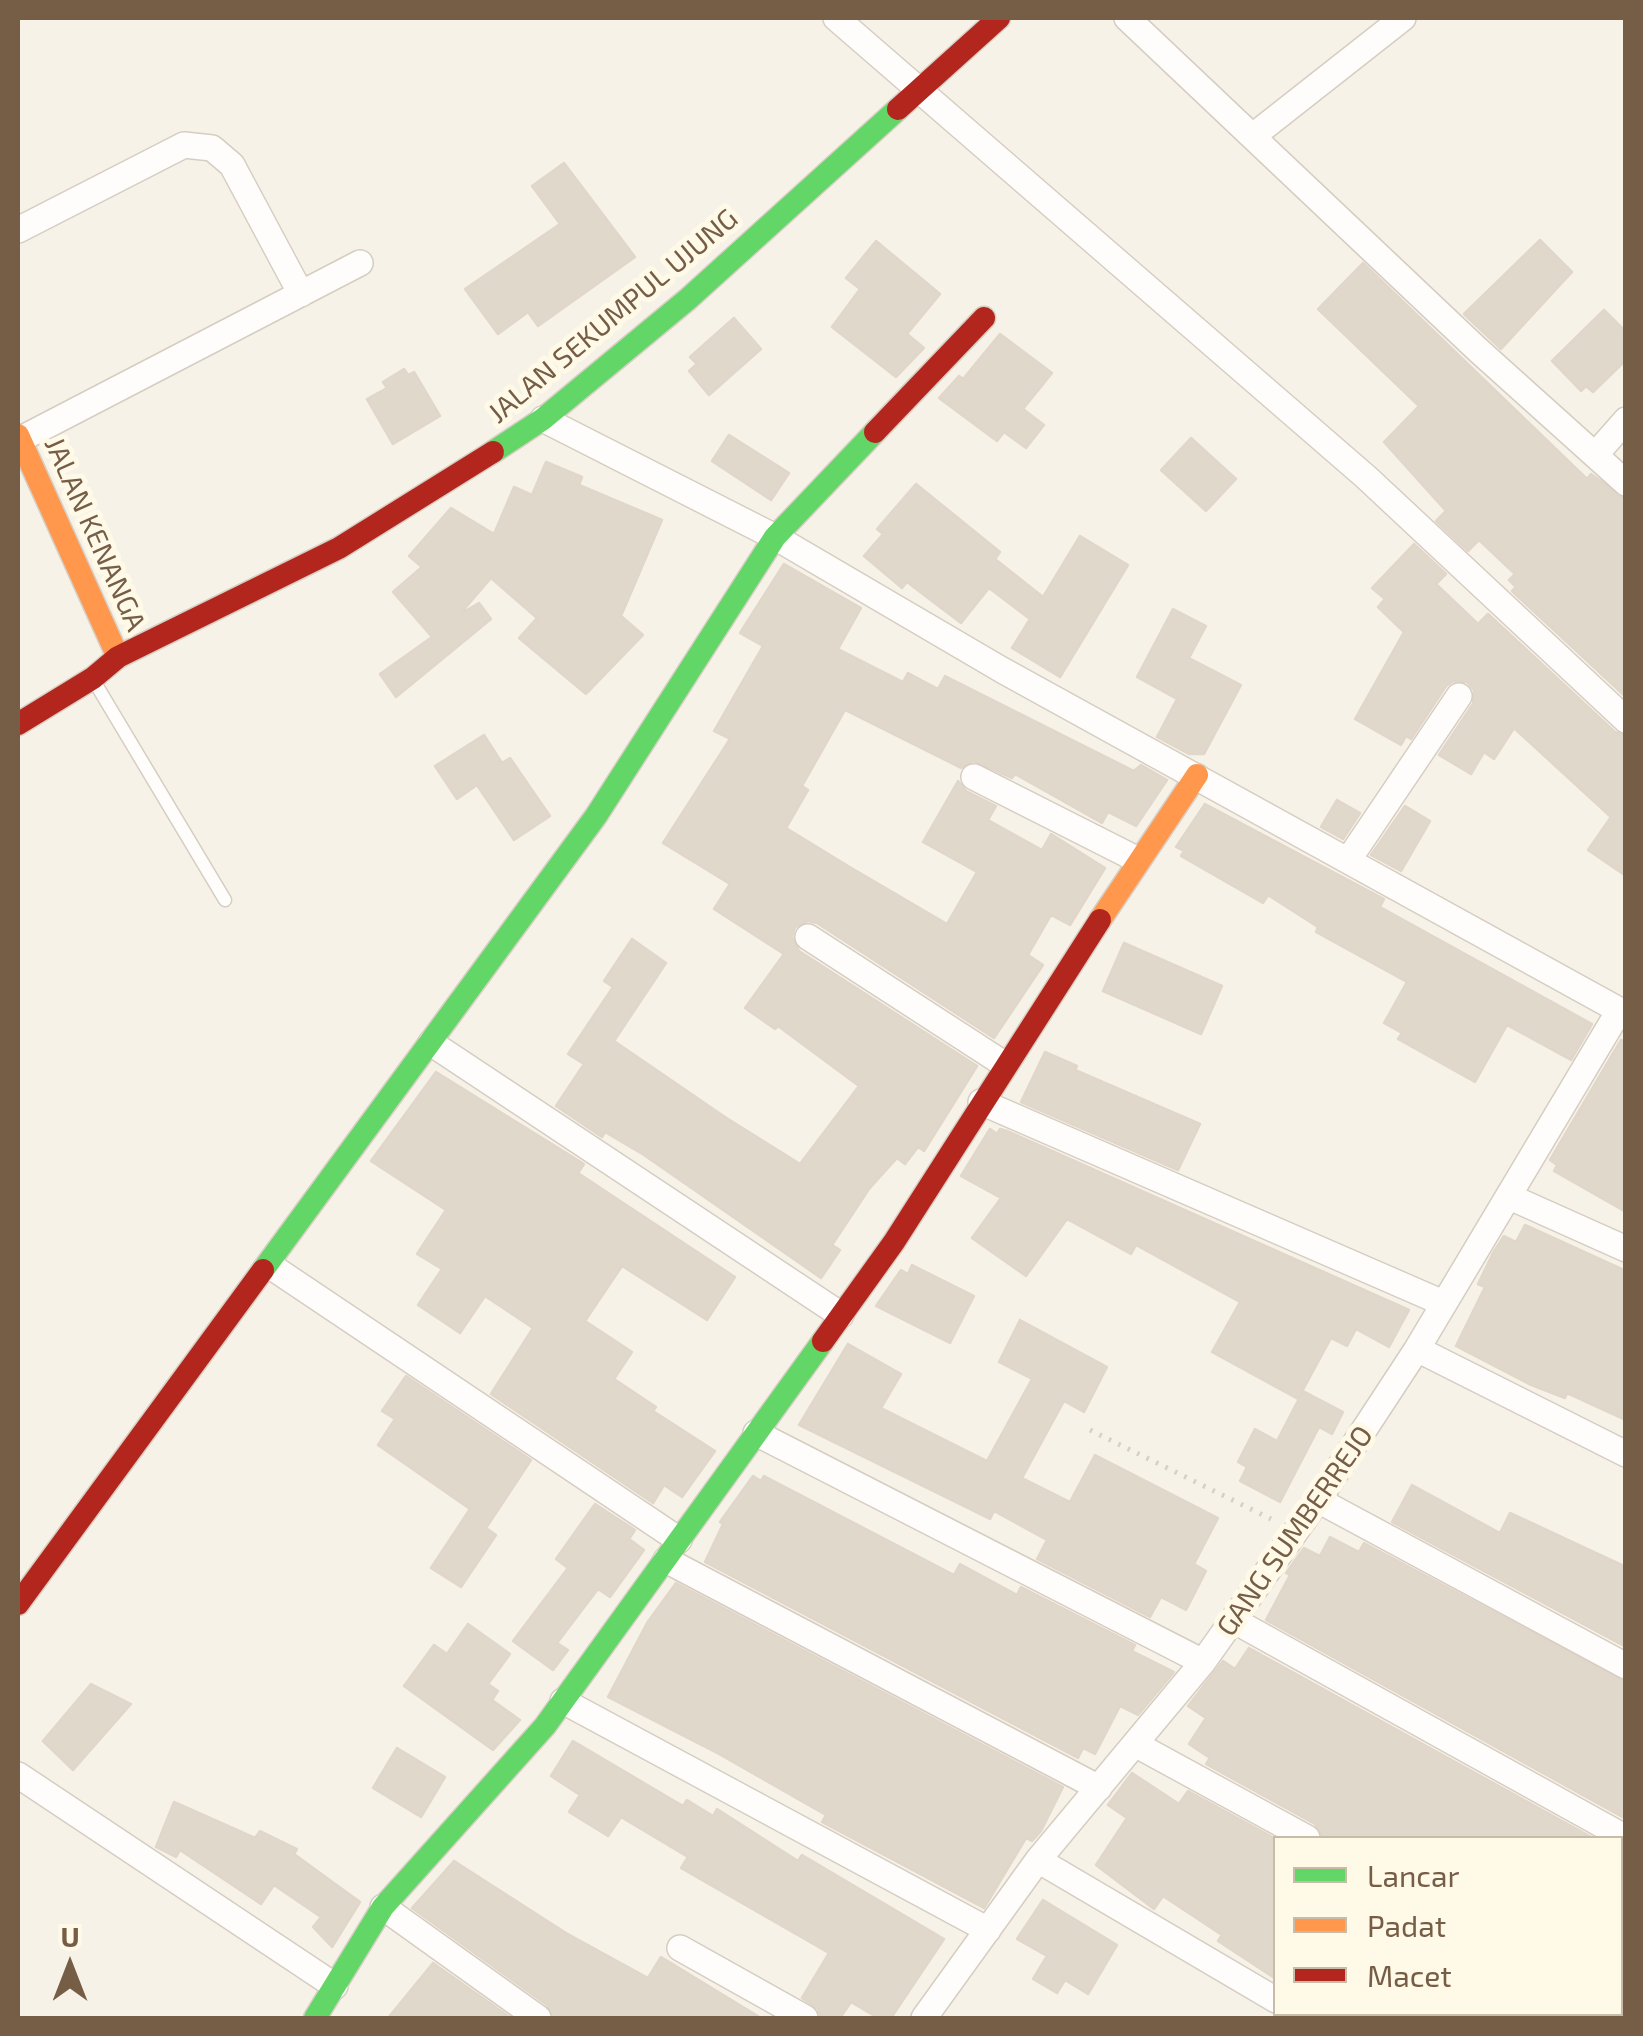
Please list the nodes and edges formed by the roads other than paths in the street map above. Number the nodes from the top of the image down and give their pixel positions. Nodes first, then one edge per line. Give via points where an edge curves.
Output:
1 (836, 18) edge
2 (999, 18) edge
3 (1127, 18) edge
4 (1403, 18) edge
5 (916, 91) junction
6 (1252, 136) junction
7 (18, 230) edge
8 (360, 262) dead end
9 (301, 294) junction
10 (984, 318) dead end
11 (543, 419) junction
12 (1626, 420) edge
13 (18, 438) edge
14 (1596, 454) junction
15 (1626, 483) edge
16 (775, 538) junction
17 (118, 657) junction
18 (93, 678) junction
19 (1459, 696) dead end
20 (1626, 720) edge
21 (18, 724) edge
22 (1197, 774) junction
23 (974, 777) dead end
24 (1349, 859) junction
25 (1138, 860) junction
26 (224, 900) dead end
27 (808, 937) dead end
28 (1622, 1012) edge
29 (431, 1043) junction
30 (1004, 1064) junction
31 (981, 1102) junction
32 (1510, 1197) junction
33 (1626, 1249) edge
34 (269, 1266) junction
35 (1442, 1302) junction
36 (841, 1315) junction
37 (1417, 1349) junction
38 (756, 1433) junction
39 (1626, 1454) edge
40 (1318, 1500) junction
41 (672, 1550) junction
42 (18, 1604) edge
43 (1233, 1620) junction
44 (1203, 1662) junction
45 (1626, 1666) edge
46 (563, 1702) junction
47 (1135, 1744) junction
48 (18, 1775) edge
49 (1100, 1788) junction
50 (1302, 1836) edge
51 (1622, 1836) edge
52 (1038, 1860) junction
53 (383, 1907) junction
54 (988, 1930) junction
55 (680, 1948) dead end
56 (335, 1986) junction
57 (1273, 1998) edge
58 (315, 2018) edge
59 (538, 2018) edge
60 (805, 2018) edge
61 (924, 2018) edge

1 - 5 street
2 - 5 street, JALAN SEKUMPUL UJUNG
3 - 6 street
4 - 6 street
5 - 11 street, JALAN SEKUMPUL UJUNG via 688,299
5 - 20 street via 1366,478
6 - 14 street
7 - 9 street via 184,145 212,148 232,165
8 - 9 street
9 - 13 street
10 - 16 street
11 - 16 street
11 - 17 street, JALAN SEKUMPUL UJUNG via 339,548
12 - 14 street
13 - 17 street, JALAN KENANGA
14 - 15 street
16 - 22 street
16 - 29 street via 596,816
17 - 18 street, JALAN SEKUMPUL UJUNG
18 - 21 street, JALAN SEKUMPUL UJUNG
18 - 26 lane
19 - 24 street
22 - 24 street
22 - 25 street
23 - 25 street
24 - 28 street
25 - 30 street
27 - 30 street
28 - 32 street, GANG SUMBERREJO
29 - 34 street
29 - 36 street
30 - 31 street
31 - 35 street
31 - 36 street
32 - 33 street
32 - 35 street, GANG SUMBERREJO
34 - 41 street
34 - 42 street
35 - 37 street, GANG SUMBERREJO
36 - 38 street
37 - 39 street
37 - 40 street, GANG SUMBERREJO
38 - 41 street
38 - 44 street
40 - 43 street, GANG SUMBERREJO
40 - 45 street
41 - 46 street
41 - 49 street
43 - 44 street, GANG SUMBERREJO
43 - 51 street
44 - 47 street, GANG SUMBERREJO
46 - 53 street
46 - 54 street
47 - 49 street, GANG SUMBERREJO
47 - 50 street
48 - 56 street
49 - 52 street, GANG SUMBERREJO
52 - 54 street, GANG SUMBERREJO
52 - 57 street
53 - 56 street
53 - 59 street
54 - 61 street, GANG SUMBERREJO
55 - 60 street
56 - 58 street

